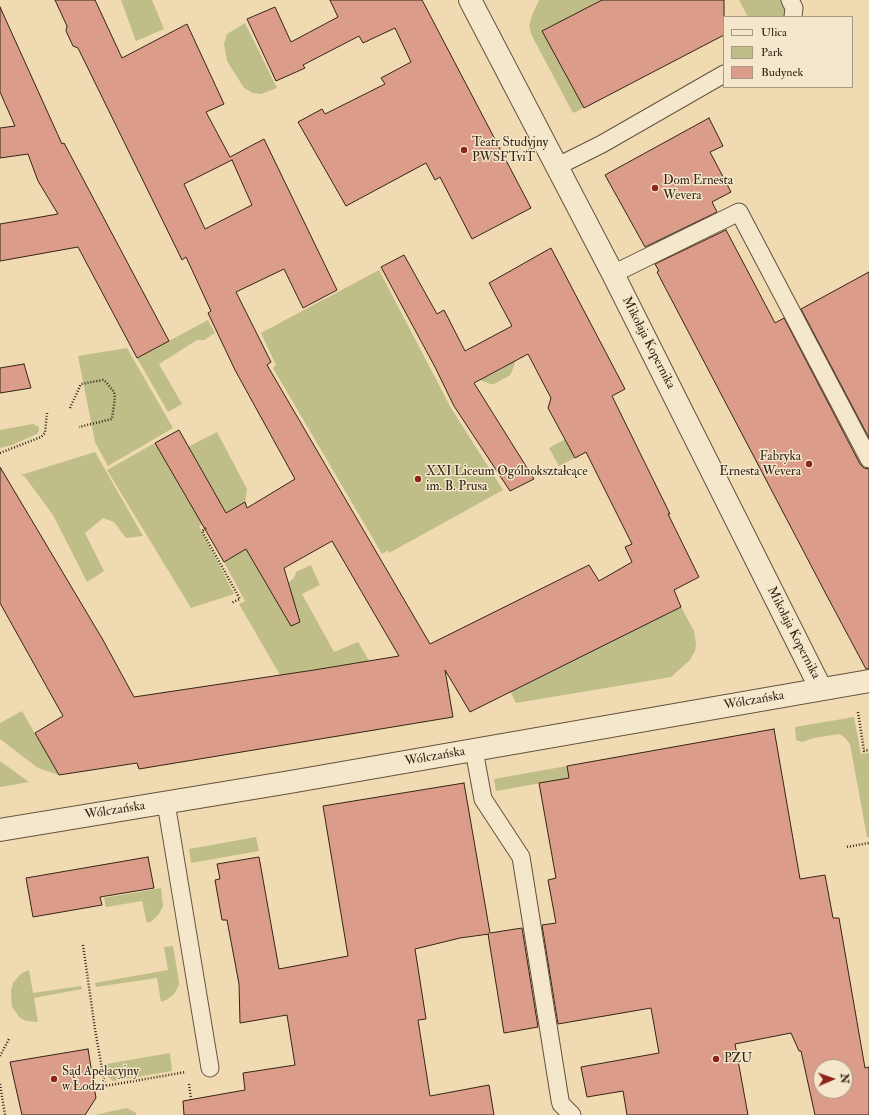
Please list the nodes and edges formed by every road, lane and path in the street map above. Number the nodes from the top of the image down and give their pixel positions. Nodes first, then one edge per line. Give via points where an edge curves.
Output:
1 (470, 0) edge
2 (790, 0) edge
3 (794, 16) edge
4 (723, 75) edge
5 (558, 166) junction
6 (613, 274) junction
7 (70, 408) dead end
8 (47, 413) dead end
9 (79, 427) dead end
10 (0, 453) edge
11 (869, 460) edge
12 (206, 528) dead end
13 (231, 603) dead end
14 (869, 680) edge
15 (821, 689) junction
16 (857, 708) dead end
17 (474, 750) junction
18 (869, 750) edge
19 (166, 803) junction
20 (0, 830) edge
21 (869, 843) edge
22 (847, 847) dead end
23 (83, 945) dead end
24 (9, 1039) dead end
25 (0, 1056) edge
26 (210, 1068) joint
27 (0, 1084) edge
28 (5, 1115) edge
29 (572, 1115) edge

1 - 5 street, Mikołaja Kopernika
2 - 3 lane
4 - 5 lane via 602,144
5 - 6 street, Mikołaja Kopernika
6 - 11 lane via 739,212
6 - 15 street, Mikołaja Kopernika
7 - 9 path via 81,384 103,380 114,392 112,419
8 - 10 path via 45,434
12 - 13 path via 202,531 240,599
14 - 15 street, Wólczańska
15 - 17 street, Wólczańska
16 - 18 path via 864,751
17 - 19 street, Wólczańska
17 - 29 lane via 483,799 521,857 560,1100
19 - 20 street, Wólczańska
19 - 26 lane
21 - 22 path
23 - 26 path via 105,1086
24 - 25 path
27 - 28 path

